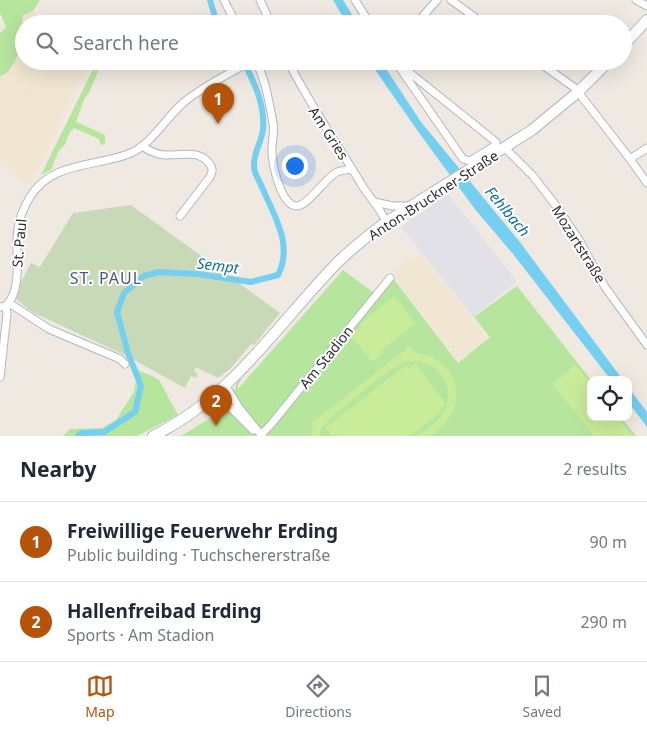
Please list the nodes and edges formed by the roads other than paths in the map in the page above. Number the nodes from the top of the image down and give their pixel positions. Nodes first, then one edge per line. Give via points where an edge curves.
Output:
1 (224, 0) edge
2 (260, 0) edge
3 (355, 0) edge
4 (437, 0) edge
5 (451, 0) edge
6 (636, 0) edge
7 (647, 6) edge
8 (232, 15) edge
9 (267, 15) edge
10 (364, 15) edge
11 (424, 15) edge
12 (472, 15) edge
13 (647, 20) edge
14 (632, 36) edge
15 (237, 70) edge
16 (260, 70) edge
17 (293, 70) edge
18 (401, 70) edge
19 (406, 70) edge
20 (549, 70) edge
21 (600, 70) edge
22 (578, 92) junction
23 (142, 146) junction
24 (506, 148) junction
25 (647, 148) edge
26 (630, 159) junction
27 (471, 165) junction
28 (352, 169) junction
29 (644, 173) edge
30 (647, 183) edge
31 (374, 202) junction
32 (413, 206) junction
33 (180, 216) dead end
34 (386, 222) junction
35 (390, 278) dead end
36 (5, 305) edge
37 (647, 331) edge
38 (640, 336) junction
39 (647, 345) edge
40 (125, 364) dead end
41 (0, 377) edge
42 (225, 385) junction
43 (216, 393) junction
44 (226, 403) junction
45 (203, 404) junction
46 (262, 435) edge
47 (153, 436) edge

1 - 8 street
2 - 9 street
3 - 10 street
4 - 11 street
5 - 12 street
6 - 7 street
13 - 14 main road
15 - 23 street via 185,101
16 - 28 street via 274,126 272,155 277,179 288,202 302,205 337,172
17 - 28 street, Am Gries
18 - 27 street via 460,156
19 - 27 street via 496,142
20 - 22 street
21 - 22 main road, Anton-Bruckner-Straße
22 - 24 main road, Anton-Bruckner-Straße
22 - 26 street
23 - 33 street via 154,154 202,156 212,168 213,172
23 - 36 street, St. Paul via 121,156 60,171 47,178 30,195 17,230 18,270
24 - 27 main road, Anton-Bruckner-Straße
24 - 38 street, Mozartstraße via 557,207
25 - 26 street
26 - 29 street
27 - 32 main road, Anton-Bruckner-Straße
28 - 31 street, Am Gries
29 - 30 street
31 - 32 street
31 - 34 street, Am Gries
32 - 34 main road, Anton-Bruckner-Straße
34 - 42 main road, Anton-Bruckner-Straße via 339,262 262,350
35 - 46 street, Am Stadion
36 - 40 street
36 - 41 street, St. Paul via 7,314
37 - 38 street
38 - 39 street, Mozartstraße
42 - 43 main road, Anton-Bruckner-Straße
42 - 46 street
43 - 44 street
43 - 45 main road, Anton-Bruckner-Straße
44 - 45 street via 212,401
44 - 46 street
45 - 47 main road, Anton-Bruckner-Straße

